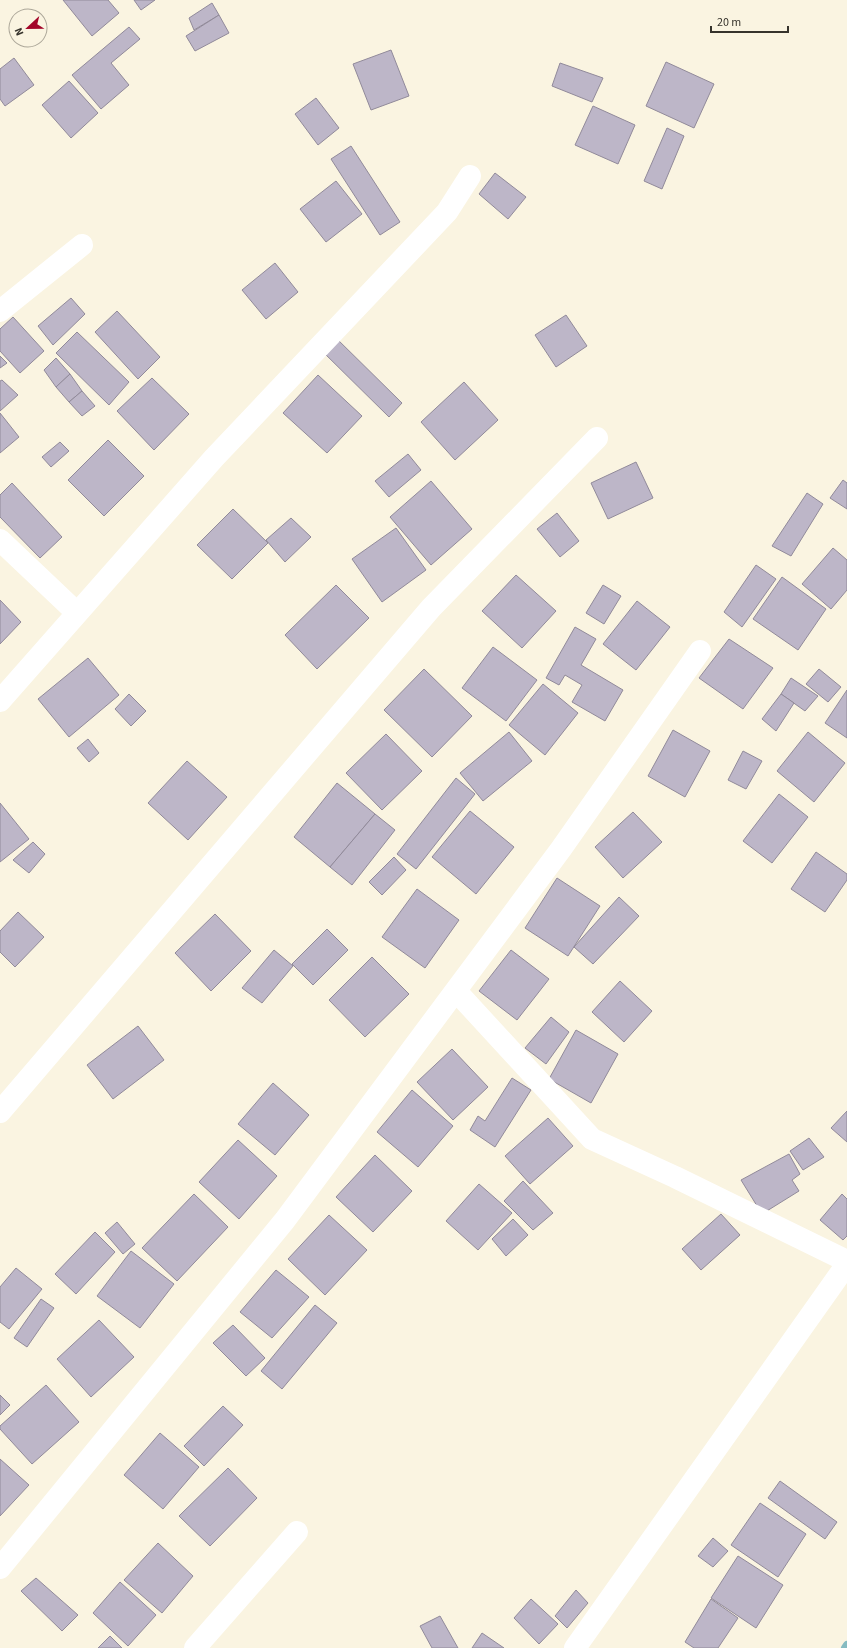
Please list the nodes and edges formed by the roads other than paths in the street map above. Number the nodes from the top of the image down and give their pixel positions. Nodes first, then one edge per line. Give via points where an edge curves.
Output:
1 (470, 176) dead end
2 (82, 245) dead end
3 (0, 311) edge
4 (597, 438) dead end
5 (0, 540) edge
6 (78, 613) junction
7 (700, 651) dead end
8 (0, 701) edge
9 (456, 991) junction
10 (0, 1112) edge
11 (847, 1263) edge
12 (297, 1532) dead end
13 (0, 1568) edge
14 (195, 1648) edge
15 (575, 1648) edge

1 - 6 street via 447,212 214,458
2 - 3 street
4 - 10 street via 431,608
5 - 6 street
6 - 8 street
7 - 9 street via 561,849
9 - 11 street via 592,1139 675,1176
9 - 13 street via 285,1220
11 - 15 street
12 - 14 street

